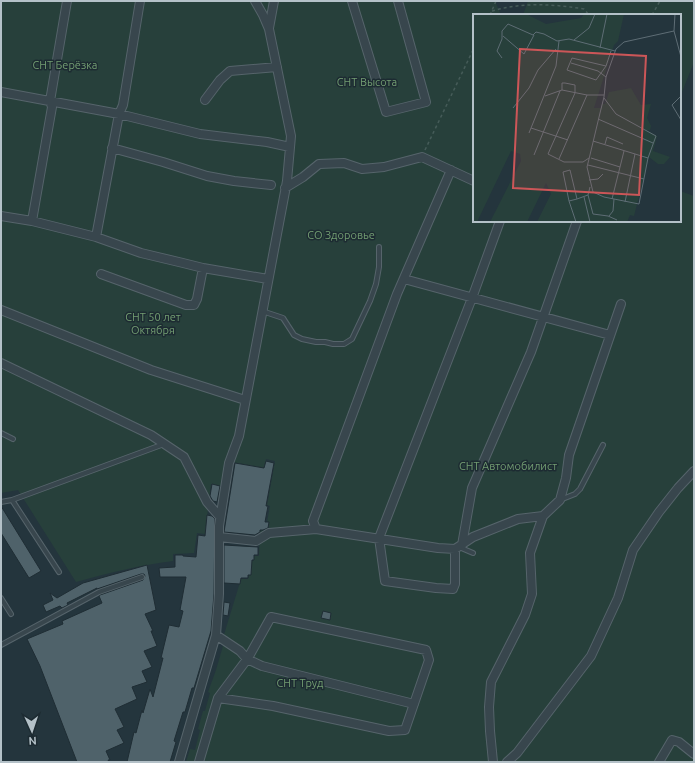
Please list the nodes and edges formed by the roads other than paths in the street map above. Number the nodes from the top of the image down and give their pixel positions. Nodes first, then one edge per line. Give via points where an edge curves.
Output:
1 (68, 1) edge
2 (140, 1) edge
3 (254, 1) edge
4 (274, 1) edge
5 (352, 1) edge
6 (398, 1) edge
7 (269, 28) junction
8 (277, 67) junction
9 (1, 92) edge
10 (205, 100) dead end
11 (50, 101) junction
12 (119, 114) junction
13 (112, 148) junction
14 (290, 148) junction
15 (451, 170) junction
16 (473, 180) edge
17 (271, 185) dead end
18 (285, 188) junction
19 (1, 216) edge
20 (32, 221) junction
21 (500, 222) edge
22 (577, 222) edge
23 (96, 237) junction
24 (379, 247) dead end
25 (203, 268) junction
26 (101, 274) dead end
27 (268, 279) junction
28 (404, 279) junction
29 (472, 298) junction
30 (622, 304) dead end
31 (1, 310) edge
32 (262, 311) junction
33 (543, 317) junction
34 (610, 335) junction
35 (1, 363) edge
36 (245, 400) junction
37 (1, 433) edge
38 (13, 439) dead end
39 (165, 444) junction
40 (603, 445) dead end
41 (694, 471) edge
42 (12, 500) junction
43 (560, 500) junction
44 (1, 502) edge
45 (543, 516) junction
46 (220, 517) junction
47 (316, 529) junction
48 (219, 537) junction
49 (379, 538) junction
50 (459, 547) junction
51 (473, 553) dead end
52 (59, 572) dead end
53 (142, 577) dead end
54 (1, 598) edge
55 (11, 614) dead end
56 (216, 635) junction
57 (1, 645) edge
58 (247, 659) junction
59 (218, 698) junction
60 (414, 704) junction
61 (694, 754) edge
62 (179, 762) edge
63 (198, 762) edge
64 (493, 762) edge
65 (508, 762) edge
66 (659, 762) edge

1 - 11 street
2 - 12 street via 123,105
3 - 7 street
4 - 7 street
5 - 6 street via 386,112 426,102
7 - 8 street
8 - 10 street via 230,71
8 - 14 street via 291,136
9 - 11 street
11 - 12 street
11 - 20 street via 52,107
12 - 13 street
12 - 14 street via 200,134 267,142
13 - 17 street via 207,176
13 - 23 street
14 - 18 street
15 - 16 street
15 - 18 street via 422,157 384,167 362,169 344,164 318,164
15 - 28 street
18 - 27 street
19 - 20 street
20 - 23 street
21 - 29 street
22 - 33 street
23 - 25 street
24 - 32 lane via 379,267 370,301 352,339 344,344 302,339 294,335 283,318
25 - 26 street via 194,305 186,305
25 - 27 street
27 - 32 street
28 - 29 street
28 - 47 street via 313,521
29 - 33 street
29 - 49 street
30 - 34 street
31 - 36 street via 151,370
32 - 36 street
33 - 34 street
33 - 50 street via 531,352 472,488
34 - 43 street via 569,455
35 - 39 street
36 - 46 street via 239,436 229,463
37 - 38 lane
39 - 42 lane
39 - 46 street via 184,457 207,502
40 - 43 lane via 580,489
41 - 65 street via 659,512 634,550 618,598 591,656
42 - 44 lane
42 - 52 lane
43 - 45 street
45 - 50 street via 518,519 473,537
45 - 64 street via 530,553 532,594 525,615 491,682 489,715
46 - 48 street
47 - 48 street via 268,533 256,541
47 - 49 street
48 - 56 street
49 - 50 street
49 - 50 street via 385,581 436,588 453,589
50 - 51 lane
53 - 57 lane via 99,592
54 - 55 lane
56 - 58 street via 240,651
56 - 62 street
58 - 59 street
58 - 60 street via 262,666
58 - 60 street via 271,617 426,650 429,660
59 - 60 street via 273,706 389,731 405,730
59 - 63 street
61 - 66 street via 672,740

